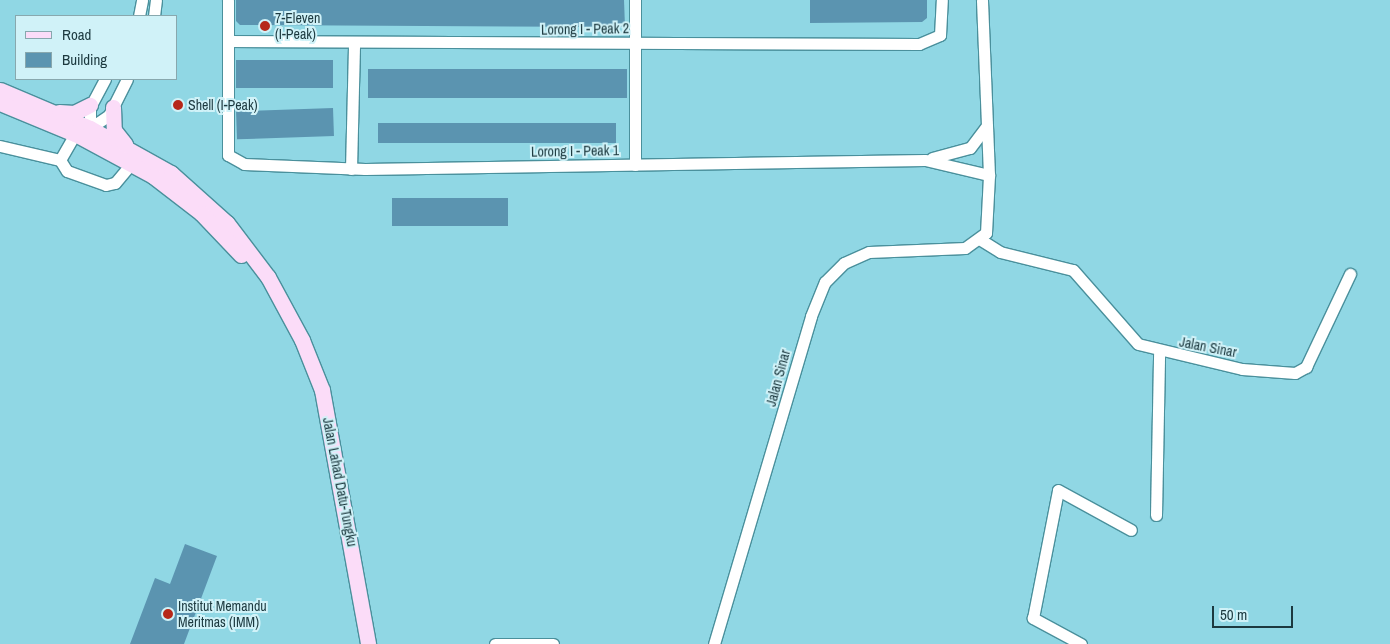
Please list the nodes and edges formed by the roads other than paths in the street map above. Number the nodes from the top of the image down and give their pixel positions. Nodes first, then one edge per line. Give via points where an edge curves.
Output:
1 (142, 0) edge
2 (156, 0) edge
3 (228, 0) edge
4 (635, 0) edge
5 (942, 0) edge
6 (982, 0) edge
7 (139, 15) edge
8 (154, 15) edge
9 (228, 40) junction
10 (635, 43) junction
11 (354, 44) junction
12 (104, 80) edge
13 (127, 80) edge
14 (0, 90) edge
15 (0, 103) edge
16 (90, 105) junction
17 (40, 107) junction
18 (113, 108) junction
19 (987, 124) junction
20 (58, 126) junction
21 (90, 128) junction
22 (75, 134) junction
23 (0, 146) edge
24 (106, 150) junction
25 (133, 158) junction
26 (60, 160) junction
27 (925, 160) junction
28 (635, 165) junction
29 (351, 169) junction
30 (989, 175) junction
31 (981, 240) junction
32 (1350, 274) dead end
33 (1159, 353) junction
34 (1156, 515) dead end
35 (1130, 530) dead end
36 (368, 644) edge
37 (495, 644) edge
38 (554, 644) edge
39 (714, 644) edge
40 (1081, 644) edge

1 - 7 street
2 - 8 street
3 - 9 street
4 - 10 street
5 - 10 street, Lorong I - Peak 2 via 940,36 919,44
6 - 19 street
9 - 11 street, Lorong I - Peak 2
9 - 29 street, Lorong I - Peak 1 via 228,155 244,164
10 - 11 street, Lorong I - Peak 2
10 - 28 street
11 - 29 street
12 - 16 street
13 - 18 street
14 - 17 main road, Jalan Lahad Datu-Tungku
15 - 20 main road, Jalan Lahad Datu-Tungku
16 - 17 main road via 74,113
16 - 21 street
17 - 21 main road, Jalan Lahad Datu-Tungku
18 - 21 street via 101,124
18 - 25 main road via 114,130
19 - 27 street, Lorong I - Peak 1 via 970,148
19 - 30 street
20 - 21 main road
20 - 22 main road, Jalan Lahad Datu-Tungku
21 - 24 main road
21 - 25 main road, Jalan Lahad Datu-Tungku
22 - 24 main road, Jalan Lahad Datu-Tungku
22 - 26 street
23 - 26 street
24 - 25 main road, Jalan Lahad Datu-Tungku
25 - 26 street via 115,183 106,185 68,171
25 - 36 main road, Jalan Lahad Datu-Tungku via 177,192 220,232 295,325 322,390
27 - 28 street, Lorong I - Peak 1
27 - 30 street, Lorong I - Peak 1
28 - 29 street, Lorong I - Peak 1
30 - 31 street via 988,220
31 - 33 street, Jalan Sinar via 1000,252 1072,270 1127,336
31 - 39 street, Jalan Sinar via 965,248 869,252 844,263 825,282 811,316
32 - 33 street, Jalan Sinar via 1311,361 1295,372 1218,366
33 - 34 street
35 - 40 street via 1058,490 1033,618
37 - 38 street

